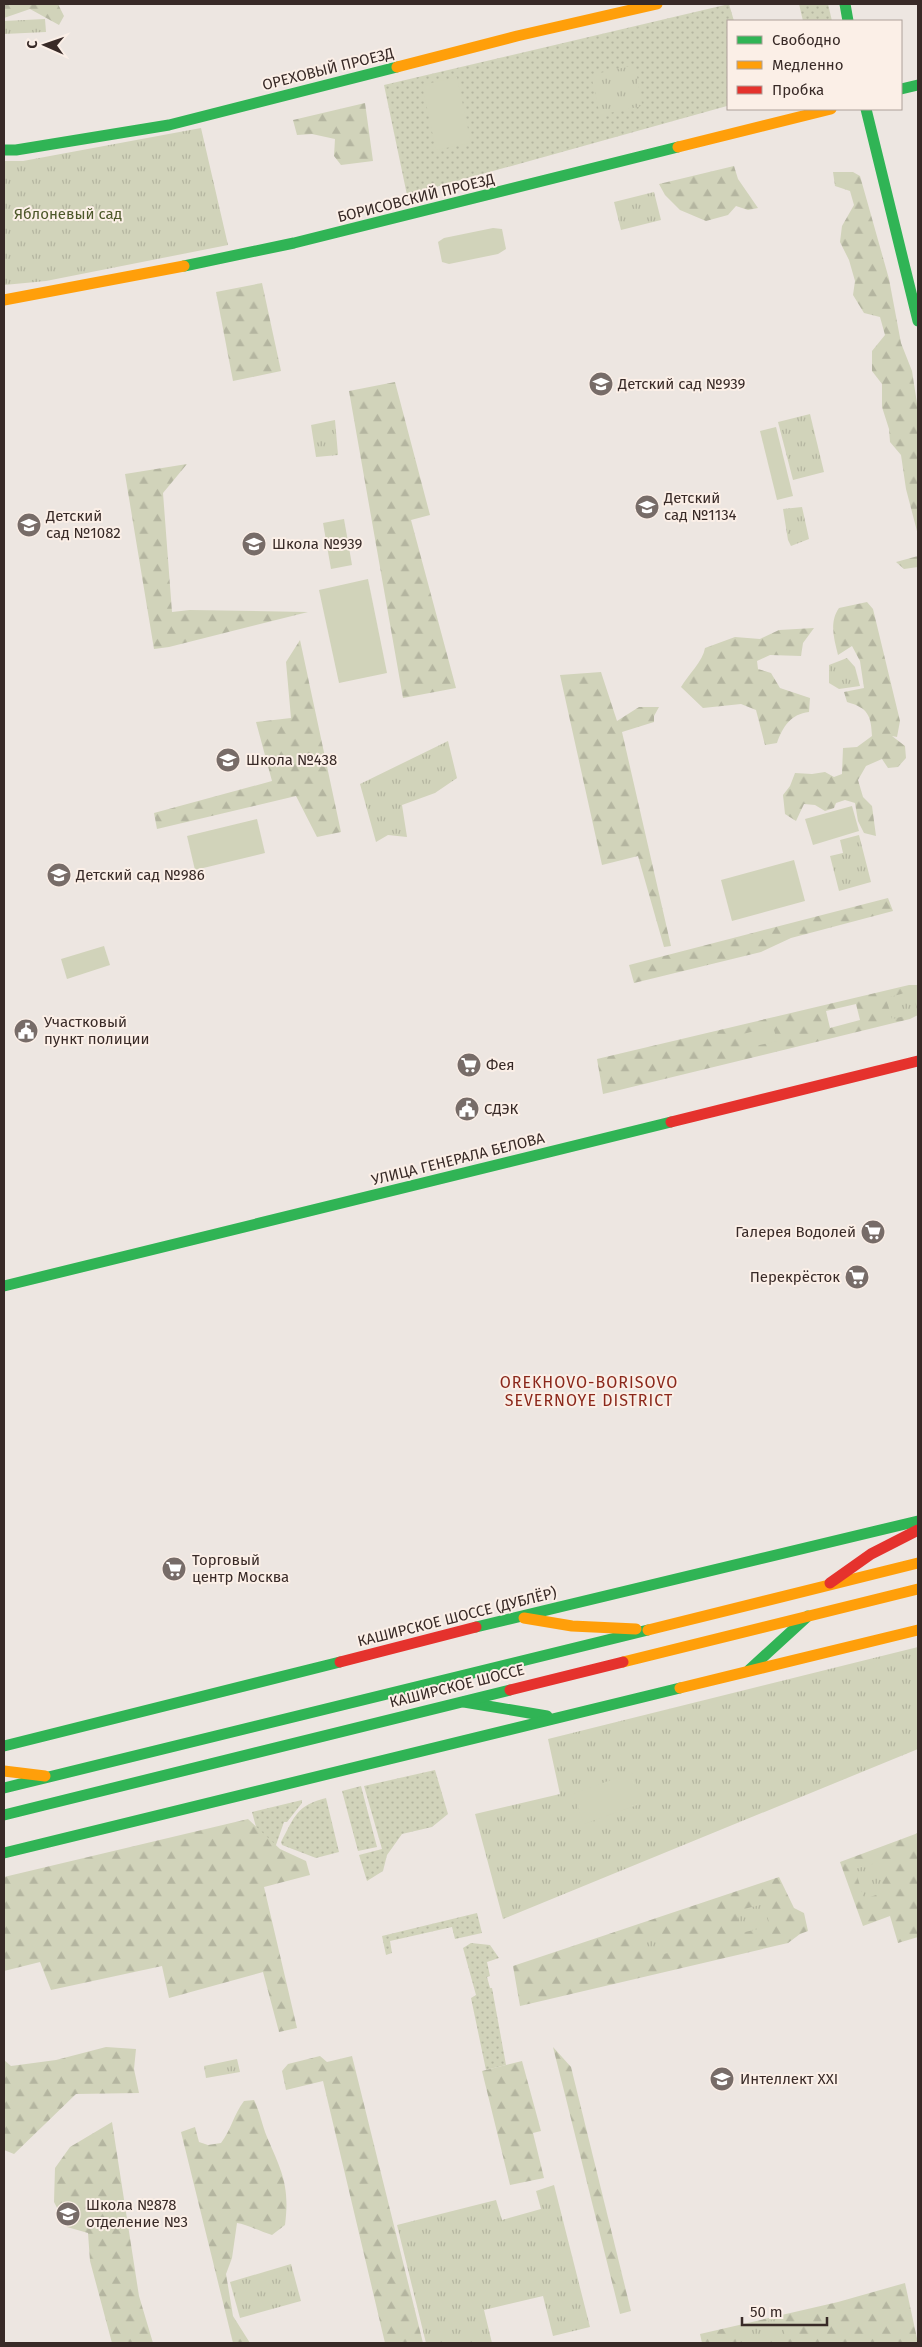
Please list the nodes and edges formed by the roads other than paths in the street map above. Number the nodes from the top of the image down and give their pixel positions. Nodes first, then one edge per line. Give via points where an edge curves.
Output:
1 (657, 4) edge
2 (845, 4) edge
3 (848, 20) edge
4 (918, 85) edge
5 (902, 89) edge
6 (828, 110) edge
7 (866, 110) edge
8 (4, 150) edge
9 (4, 300) edge
10 (918, 321) edge
11 (918, 1061) edge
12 (4, 1286) edge
13 (918, 1521) edge
14 (918, 1530) edge
15 (918, 1563) edge
16 (825, 1586) junction
17 (918, 1589) edge
18 (808, 1616) junction
19 (518, 1617) junction
20 (648, 1630) junction
21 (918, 1630) edge
22 (748, 1671) junction
23 (459, 1701) junction
24 (558, 1717) junction
25 (4, 1746) edge
26 (4, 1771) edge
27 (51, 1776) junction
28 (4, 1788) edge
29 (4, 1815) edge
30 (4, 1853) edge

1 - 8 main road, ОРЕХОВЫЙ ПРОЕЗД via 517,36 169,125
2 - 3 main road
4 - 5 main road
6 - 9 main road, БОРИСОВСКИЙ ПРОЕЗД via 294,243
7 - 10 main road
11 - 12 main road, УЛИЦА ГЕНЕРАЛА БЕЛОВА
13 - 19 main road, КАШИРСКОЕ ШОССЕ (ДУБЛЁР)
14 - 16 main road via 871,1554
15 - 16 main road, КАШИРСКОЕ ШОССЕ
16 - 20 main road, КАШИРСКОЕ ШОССЕ
17 - 18 main road, КАШИРСКОЕ ШОССЕ
18 - 22 main road
18 - 23 main road, КАШИРСКОЕ ШОССЕ
19 - 20 main road via 572,1626
19 - 25 main road, КАШИРСКОЕ ШОССЕ (ДУБЛЁР)
20 - 27 main road, КАШИРСКОЕ ШОССЕ
21 - 22 main road
22 - 24 main road
23 - 24 main road
23 - 29 main road, КАШИРСКОЕ ШОССЕ
24 - 30 main road
26 - 27 main road
27 - 28 main road, КАШИРСКОЕ ШОССЕ

